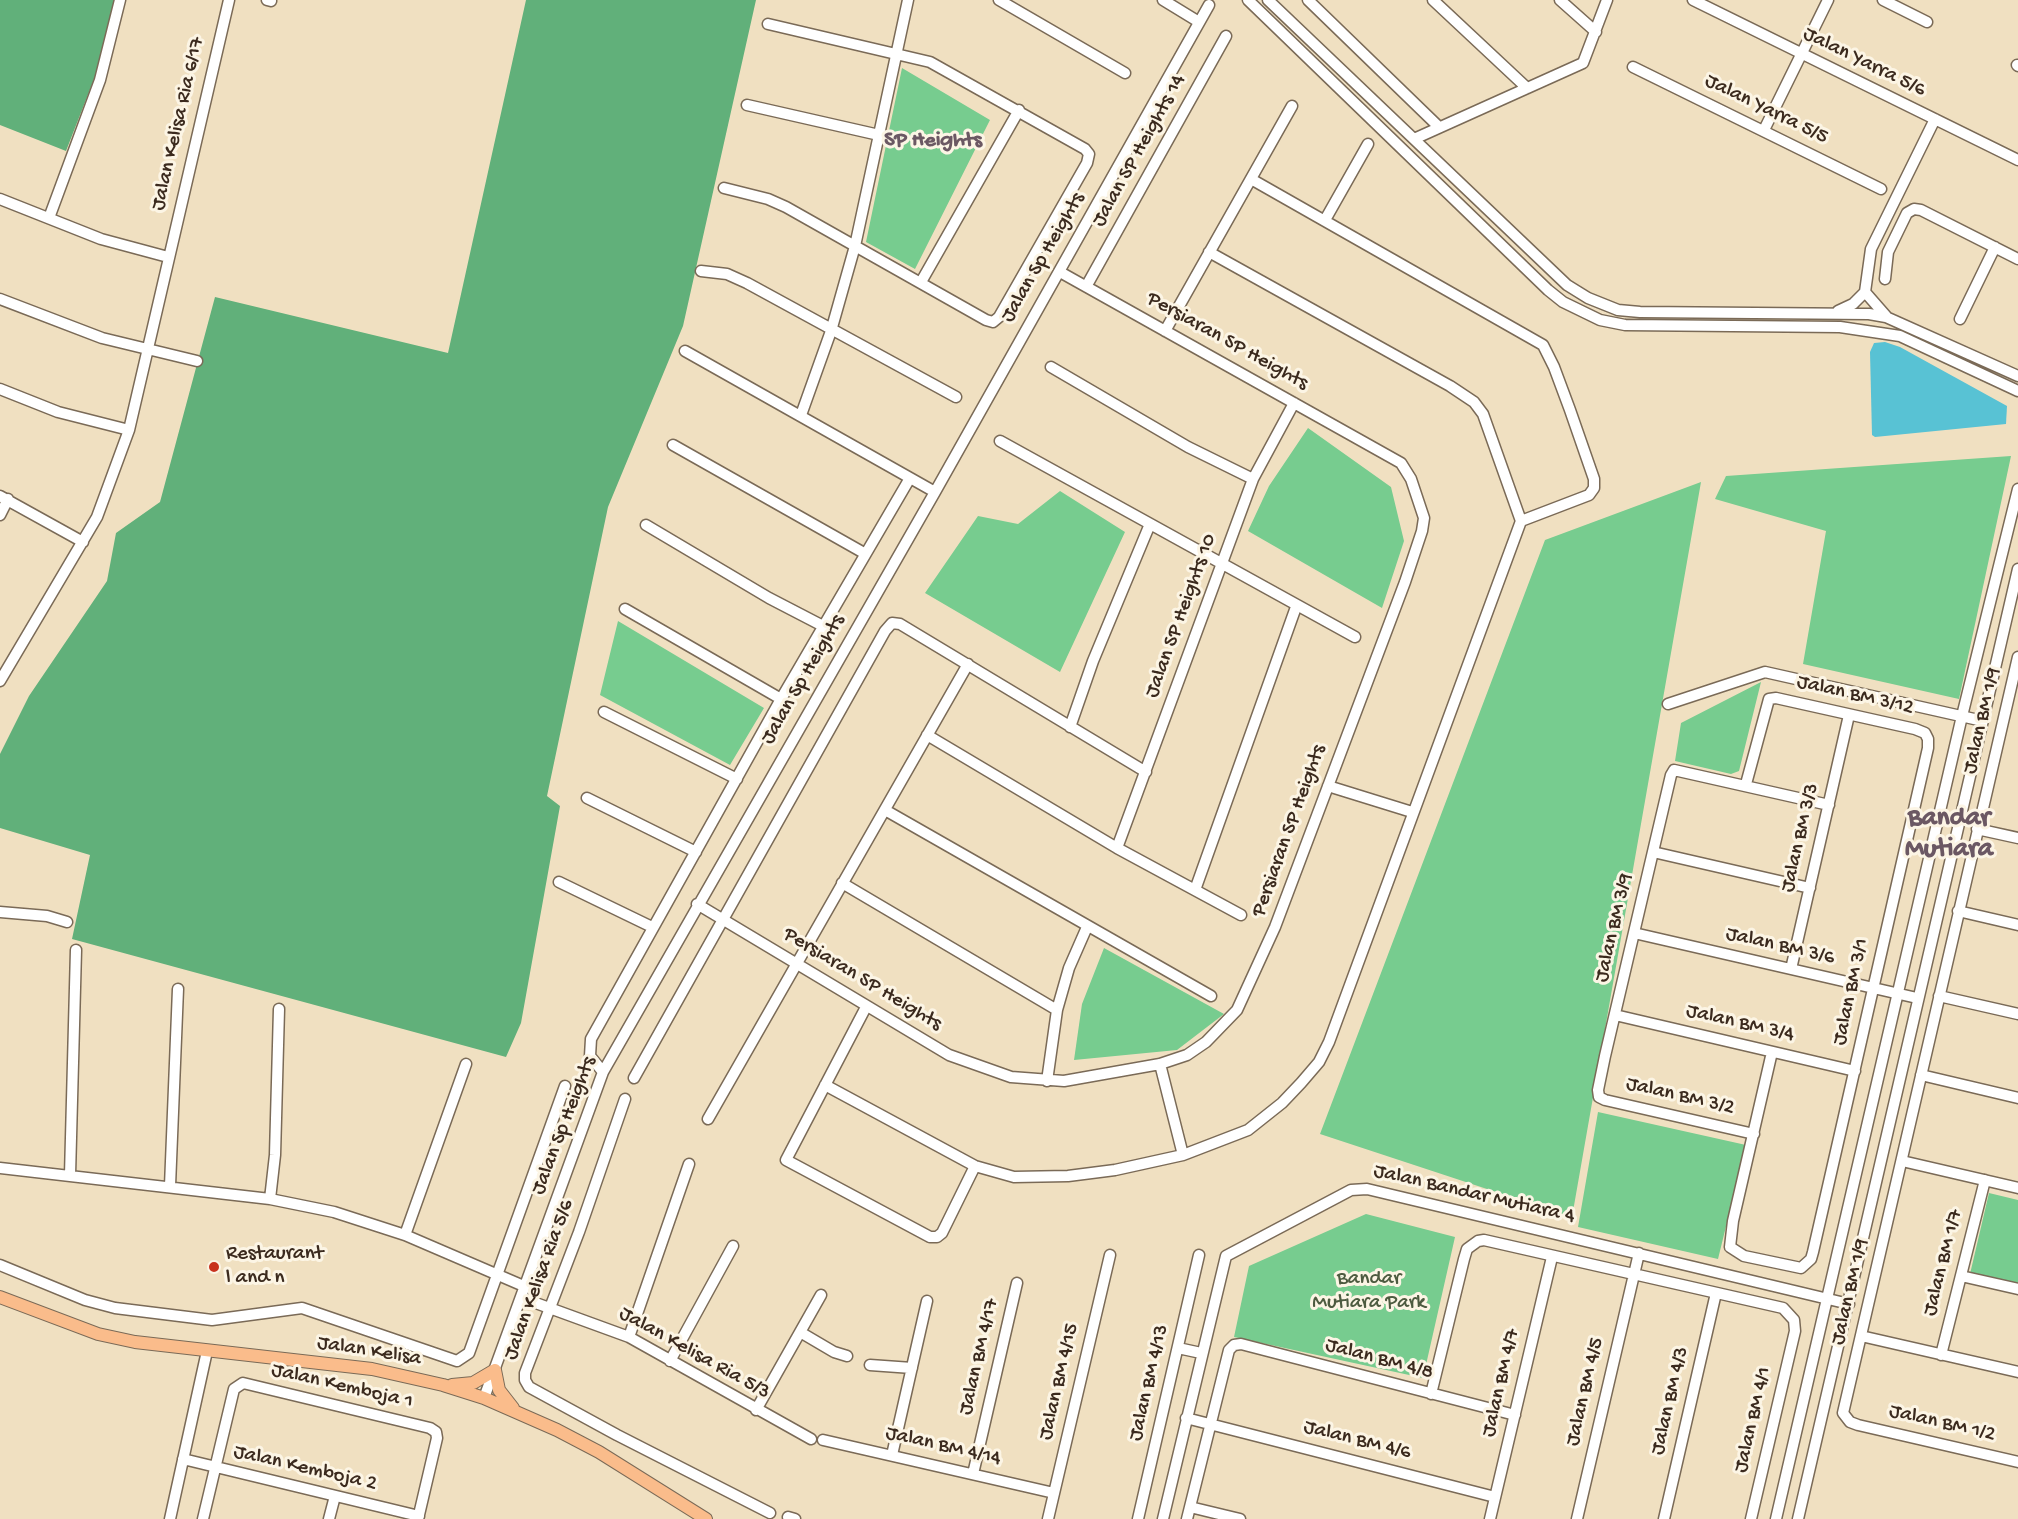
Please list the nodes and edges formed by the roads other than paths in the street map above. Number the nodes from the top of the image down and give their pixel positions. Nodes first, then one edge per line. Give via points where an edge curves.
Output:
1 (120, 0) edge
2 (229, 0) edge
3 (908, 0) edge
4 (999, 0) edge
5 (1163, 0) edge
6 (1248, 0) edge
7 (1268, 0) edge
8 (1308, 0) edge
9 (1433, 0) edge
10 (1560, 0) edge
11 (1607, 0) edge
12 (1693, 0) edge
13 (1828, 0) edge
14 (1883, 0) edge
15 (1209, 5) dead end
16 (1199, 22) junction
17 (1927, 22) dead end
18 (768, 24) dead end
19 (1596, 32) junction
20 (1226, 36) dead end
21 (897, 52) junction
22 (1800, 55) junction
23 (1633, 67) dead end
24 (1125, 73) dead end
25 (1527, 88) junction
26 (747, 105) dead end
27 (1292, 106) dead end
28 (1019, 110) junction
29 (1935, 119) junction
30 (1439, 127) junction
31 (1764, 130) junction
32 (879, 135) junction
33 (1414, 139) junction
34 (1368, 144) dead end
35 (2018, 160) edge
36 (1251, 179) junction
37 (724, 188) dead end
38 (1881, 189) dead end
39 (0, 199) edge
40 (49, 218) junction
41 (1325, 220) junction
42 (855, 246) junction
43 (1995, 247) junction
44 (1209, 252) junction
45 (168, 257) junction
46 (2018, 259) edge
47 (701, 271) dead end
48 (1060, 272) junction
49 (1886, 279) dead end
50 (921, 282) junction
51 (1087, 285) junction
52 (1865, 292) junction
53 (0, 299) edge
54 (1834, 313) junction
55 (1890, 319) junction
56 (1960, 319) dead end
57 (831, 331) junction
58 (1165, 331) junction
59 (148, 350) junction
60 (685, 351) dead end
61 (197, 361) dead end
62 (1051, 367) dead end
63 (2018, 376) edge
64 (0, 389) edge
65 (2018, 391) edge
66 (956, 397) dead end
67 (1294, 403) junction
68 (801, 415) junction
69 (129, 430) junction
70 (1000, 441) dead end
71 (673, 445) dead end
72 (909, 478) junction
73 (1253, 479) junction
74 (2018, 489) edge
75 (935, 492) junction
76 (4, 498) edge
77 (0, 515) edge
78 (1521, 521) junction
79 (1150, 524) junction
80 (646, 525) dead end
81 (83, 542) junction
82 (864, 553) junction
83 (1222, 565) junction
84 (1997, 573) junction
85 (2017, 575) edge
86 (1296, 607) junction
87 (625, 609) dead end
88 (823, 626) junction
89 (1354, 637) dead end
90 (2018, 657) edge
91 (968, 664) junction
92 (0, 681) edge
93 (781, 699) junction
94 (1668, 704) dead end
95 (604, 712) dead end
96 (1849, 715) junction
97 (1962, 716) junction
98 (1983, 720) junction
99 (1070, 727) junction
100 (927, 735) junction
101 (1928, 739) joint
102 (1146, 772) junction
103 (737, 779) junction
104 (1746, 784) junction
105 (1328, 786) junction
106 (587, 798) dead end
107 (1829, 805) junction
108 (885, 810) junction
109 (1412, 812) junction
110 (1977, 829) junction
111 (2018, 838) edge
112 (1118, 848) junction
113 (696, 852) junction
114 (1653, 852) junction
115 (559, 882) dead end
116 (842, 883) junction
117 (1810, 888) junction
118 (1195, 890) junction
119 (697, 904) junction
120 (0, 912) edge
121 (1958, 912) junction
122 (1241, 915) dead end
123 (724, 920) junction
124 (67, 922) dead end
125 (2018, 925) edge
126 (652, 927) junction
127 (1086, 927) junction
128 (1634, 933) junction
129 (76, 950) dead end
130 (795, 965) junction
131 (1791, 969) junction
132 (1872, 988) junction
133 (178, 989) dead end
134 (1898, 994) junction
135 (1211, 996) dead end
136 (1939, 996) junction
137 (1917, 998) junction
138 (866, 1007) junction
139 (279, 1009) dead end
140 (1057, 1010) junction
141 (2018, 1014) edge
142 (1615, 1015) junction
143 (1772, 1052) junction
144 (466, 1064) dead end
145 (1160, 1064) junction
146 (1855, 1071) junction
147 (603, 1072) junction
148 (1921, 1075) junction
149 (634, 1078) dead end
150 (1047, 1082) junction
151 (825, 1085) junction
152 (566, 1086) dead end
153 (1599, 1096) joint
154 (2018, 1098) edge
155 (625, 1099) dead end
156 (708, 1119) dead end
157 (1754, 1134) junction
158 (1183, 1155) junction
159 (1902, 1161) junction
160 (688, 1164) dead end
161 (975, 1166) junction
162 (0, 1168) edge
163 (70, 1175) junction
164 (1985, 1180) junction
165 (170, 1186) junction
166 (2018, 1188) edge
167 (270, 1199) junction
168 (405, 1235) junction
169 (733, 1246) dead end
170 (1639, 1253) junction
171 (1110, 1255) dead end
172 (1199, 1255) dead end
173 (1552, 1257) junction
174 (0, 1265) edge
175 (497, 1274) junction
176 (1634, 1274) junction
177 (1961, 1276) junction
178 (1017, 1283) dead end
179 (526, 1287) junction
180 (2018, 1288) edge
181 (1716, 1293) junction
182 (821, 1295) dead end
183 (0, 1297) edge
184 (522, 1298) junction
185 (1829, 1299) junction
186 (927, 1301) dead end
187 (1849, 1304) junction
188 (550, 1307) junction
189 (800, 1332) junction
190 (1862, 1336) junction
191 (629, 1338) junction
192 (1178, 1348) junction
193 (207, 1351) junction
194 (1200, 1353) junction
195 (1941, 1355) junction
196 (847, 1356) dead end
197 (670, 1361) junction
198 (870, 1365) dead end
199 (912, 1368) junction
200 (495, 1370) junction
201 (2018, 1372) edge
202 (443, 1385) junction
203 (1431, 1394) junction
204 (484, 1398) junction
205 (756, 1410) junction
206 (516, 1411) junction
207 (1515, 1415) junction
208 (1186, 1418) junction
209 (1209, 1424) junction
210 (1858, 1425) joint
211 (810, 1439) dead end
212 (823, 1440) dead end
213 (892, 1455) junction
214 (183, 1460) junction
215 (2018, 1462) edge
216 (215, 1467) junction
217 (973, 1474) junction
218 (1054, 1493) junction
219 (334, 1496) junction
220 (1496, 1497) junction
221 (1190, 1507) junction
222 (770, 1513) dead end
223 (418, 1517) edge
224 (170, 1519) edge
225 (203, 1519) edge
226 (329, 1519) edge
227 (706, 1519) edge
228 (1048, 1519) edge
229 (1138, 1519) edge
230 (1163, 1519) edge
231 (1187, 1519) edge
232 (1240, 1519) edge
233 (1490, 1519) edge
234 (1577, 1519) edge
235 (1664, 1519) edge
236 (1751, 1519) edge
237 (1776, 1519) edge
238 (1798, 1519) edge

1 - 40 street via 100,80
2 - 45 street, Jalan Kelisa Ria 6/17
3 - 21 street
4 - 24 street
5 - 16 street
6 - 65 street via 1563,302 1600,320 1625,325 1840,327 1891,334
7 - 33 street
8 - 30 street
9 - 25 street
10 - 19 street
11 - 19 street
12 - 22 street, Jalan Yarra 5/6
13 - 22 street
14 - 17 street
15 - 16 street, Jalan Sp Heights
16 - 48 street, Jalan Sp Heights
18 - 21 street
19 - 25 street via 1583,63
20 - 51 street, Jalan SP Heights 14
21 - 28 street via 930,62
21 - 32 street
22 - 29 street, Jalan Yarra 5/6
22 - 31 street
23 - 31 street, Jalan Yarra 5/5
25 - 30 street
26 - 32 street
27 - 36 street
28 - 50 street
28 - 50 street via 1089,154 1076,183 993,322
29 - 35 street, Jalan Yarra 5/6
29 - 52 street via 1871,249
30 - 33 street
31 - 38 street, Jalan Yarra 5/5
32 - 42 street
33 - 54 street via 1567,285 1588,298 1618,310 1640,312
34 - 41 street
36 - 41 street
36 - 44 street
37 - 42 street via 768,199
39 - 40 street
40 - 45 street via 101,239
41 - 78 street via 1542,345 1566,399 1594,488 1589,495
42 - 50 street
42 - 57 street
43 - 46 street
43 - 49 street via 1914,209 1907,213 1888,252
43 - 56 street
44 - 58 street
44 - 78 street via 1474,402 1483,414
45 - 59 street, Jalan Kelisa Ria 6/17
47 - 57 street via 727,274 747,283
48 - 51 street, Persiaran SP Heights
48 - 75 street, Jalan Sp Heights
51 - 58 street, Persiaran SP Heights
52 - 54 street via 1853,304
52 - 55 street
53 - 59 street via 102,338
54 - 55 street
55 - 63 street
57 - 66 street
57 - 68 street
58 - 67 street, Persiaran SP Heights
59 - 61 street
59 - 69 street, Jalan Kelisa Ria 6/17
60 - 68 street
62 - 73 street via 1188,447
64 - 69 street via 58,412
67 - 73 street, Jalan SP Heights 10
67 - 105 street, Persiaran SP Heights via 1401,463 1411,479 1424,518 1405,582
68 - 72 street
69 - 81 street, Jalan Kelisa Ria 6/17 via 111,483
70 - 79 street
71 - 82 street
72 - 75 street
72 - 82 street
73 - 83 street, Jalan SP Heights 10
74 - 84 street
75 - 119 street, Jalan Sp Heights
76 - 77 street
76 - 81 street
78 - 109 street
79 - 83 street
79 - 99 street
80 - 88 street
81 - 92 street, Jalan Kelisa Ria 6/17
82 - 88 street
83 - 86 street
83 - 102 street, Jalan SP Heights 10
84 - 85 street
84 - 97 street
85 - 98 street
86 - 89 street
86 - 118 street
87 - 93 street
88 - 93 street
90 - 110 street, Jalan BM 1/9
91 - 99 street
91 - 100 street
91 - 123 street via 892,623
93 - 103 street
94 - 97 street via 1765,672
95 - 103 street
96 - 101 street, Jalan BM 3/12 via 1916,729
96 - 104 street, Jalan BM 3/12 via 1769,699
96 - 107 street, Jalan BM 3/3
97 - 98 street
97 - 134 street
98 - 137 street
99 - 102 street
100 - 108 street
100 - 112 street
101 - 132 street, Jalan BM 3/1
102 - 112 street, Jalan SP Heights 10
103 - 113 street
104 - 107 street
104 - 114 street, Jalan BM 3/9 via 1674,770
105 - 109 street
105 - 145 street, Persiaran SP Heights via 1275,927 1237,1010 1206,1042
106 - 113 street
107 - 117 street, Jalan BM 3/3
108 - 116 street
108 - 127 street
109 - 158 street via 1329,1042 1318,1062 1282,1103 1248,1130
110 - 111 street
110 - 121 street, Jalan BM 1/9
112 - 118 street
113 - 126 street
114 - 117 street
114 - 128 street, Jalan BM 3/9
115 - 126 street
116 - 130 street
116 - 140 street
117 - 131 street, Jalan BM 3/3
118 - 122 street
119 - 123 street, Persiaran SP Heights
119 - 147 street, Jalan Sp Heights
120 - 124 street
121 - 125 street
121 - 136 street, Jalan BM 1/9
123 - 130 street, Persiaran SP Heights
123 - 149 street
126 - 147 street via 591,1039 590,1056
127 - 135 street
127 - 140 street
128 - 131 street, Jalan BM 3/6
128 - 142 street, Jalan BM 3/9
129 - 163 street
130 - 138 street, Persiaran SP Heights
130 - 156 street
131 - 132 street, Jalan BM 3/6
132 - 134 street, Jalan BM 3/6
132 - 146 street, Jalan BM 3/1
133 - 165 street
134 - 137 street, Jalan BM 3/6
134 - 185 street
136 - 141 street
136 - 148 street, Jalan BM 1/9
137 - 187 street
138 - 150 street, Persiaran SP Heights via 949,1055 985,1070
138 - 151 street
139 - 167 street
140 - 150 street
142 - 143 street, Jalan BM 3/4
142 - 153 street, Jalan BM 3/9
143 - 146 street, Jalan BM 3/4
143 - 157 street
144 - 168 street
145 - 150 street, Persiaran SP Heights
145 - 158 street
146 - 157 street, Jalan BM 3/1 via 1813,1252 1806,1265 1796,1268 1738,1254 1730,1247
147 - 179 street, Jalan Sp Heights
148 - 154 street
148 - 159 street, Jalan BM 1/9
151 - 161 street
151 - 161 street via 787,1155 789,1164 930,1237 942,1233
152 - 175 street
153 - 157 street, Jalan BM 3/2
155 - 188 street, Jalan Kelisa Ria 5/6
158 - 161 street via 1068,1176 1014,1177
159 - 164 street
159 - 190 street, Jalan BM 1/9
160 - 191 street
162 - 163 street
163 - 165 street
164 - 166 street
164 - 177 street, Jalan BM 1/7
165 - 167 street
167 - 168 street via 334,1212
168 - 175 street
169 - 197 street
170 - 176 street, Jalan BM 4/5
170 - 185 street, Jalan Bandar Mutiara 4
170 - 194 street, Jalan Bandar Mutiara 4 via 1367,1189 1351,1190 1226,1256
171 - 218 street, Jalan BM 4/15
172 - 192 street, Jalan BM 4/13
173 - 176 street
173 - 203 street via 1484,1240 1472,1244 1464,1258
173 - 207 street, Jalan BM 4/7
174 - 175 street via 116,1308 212,1320 297,1307 457,1361 469,1353
175 - 179 street
176 - 181 street
176 - 234 street, Jalan BM 4/5
177 - 180 street
177 - 195 street, Jalan BM 1/7
178 - 217 street, Jalan BM 4/17
179 - 184 street, Jalan Sp Heights
181 - 235 street, Jalan BM 4/3
181 - 236 street, Jalan BM 4/1 via 1783,1308 1794,1320 1795,1331
182 - 189 street
183 - 193 main road, Jalan Kelisa via 112,1337
184 - 188 street, Jalan Kelisa Ria 5/3
184 - 200 street, Jalan Sp Heights
185 - 187 street, Jalan Bandar Mutiara 4
185 - 237 street
186 - 199 street
187 - 238 street
188 - 191 street, Jalan Kelisa Ria 5/3
188 - 222 street, Jalan Kelisa Ria 5/6 via 525,1373 529,1387
189 - 196 street
189 - 205 street
190 - 195 street
190 - 210 street, Jalan BM 1/9 via 1843,1413
191 - 197 street, Jalan Kelisa Ria 5/3
192 - 194 street
192 - 229 street, Jalan BM 4/13
193 - 202 main road, Jalan Kelisa via 372,1370
193 - 214 street
194 - 208 street, Jalan Bandar Mutiara 4
195 - 201 street
197 - 205 street, Jalan Kelisa Ria 5/3
198 - 199 street
199 - 213 street
200 - 202 main road via 473,1383
200 - 204 street, Jalan Sp Heights
200 - 206 main road via 499,1390
202 - 204 main road, Jalan Kelisa
203 - 207 street, Jalan BM 4/8
203 - 209 street, Jalan BM 4/8 via 1234,1345 1228,1350
204 - 206 main road, Jalan Kelisa
205 - 211 street, Jalan Kelisa Ria 5/3
206 - 227 main road, Jalan Kelisa via 599,1452
207 - 220 street, Jalan BM 4/7
208 - 209 street, Jalan BM 4/6
208 - 230 street, Jalan Bandar Mutiara 4
209 - 220 street, Jalan BM 4/6
209 - 221 street
210 - 215 street, Jalan BM 1/2
212 - 213 street, Jalan BM 4/14
213 - 217 street, Jalan BM 4/14
214 - 216 street, Jalan Kemboja 2
214 - 224 street
216 - 219 street, Jalan Kemboja 2
216 - 223 street, Jalan Kemboja 1 via 238,1385 353,1409 436,1432
216 - 225 street
217 - 218 street, Jalan BM 4/14
218 - 228 street, Jalan BM 4/15
219 - 223 street, Jalan Kemboja 2
219 - 226 street
220 - 233 street, Jalan BM 4/7
221 - 231 street
221 - 232 street

